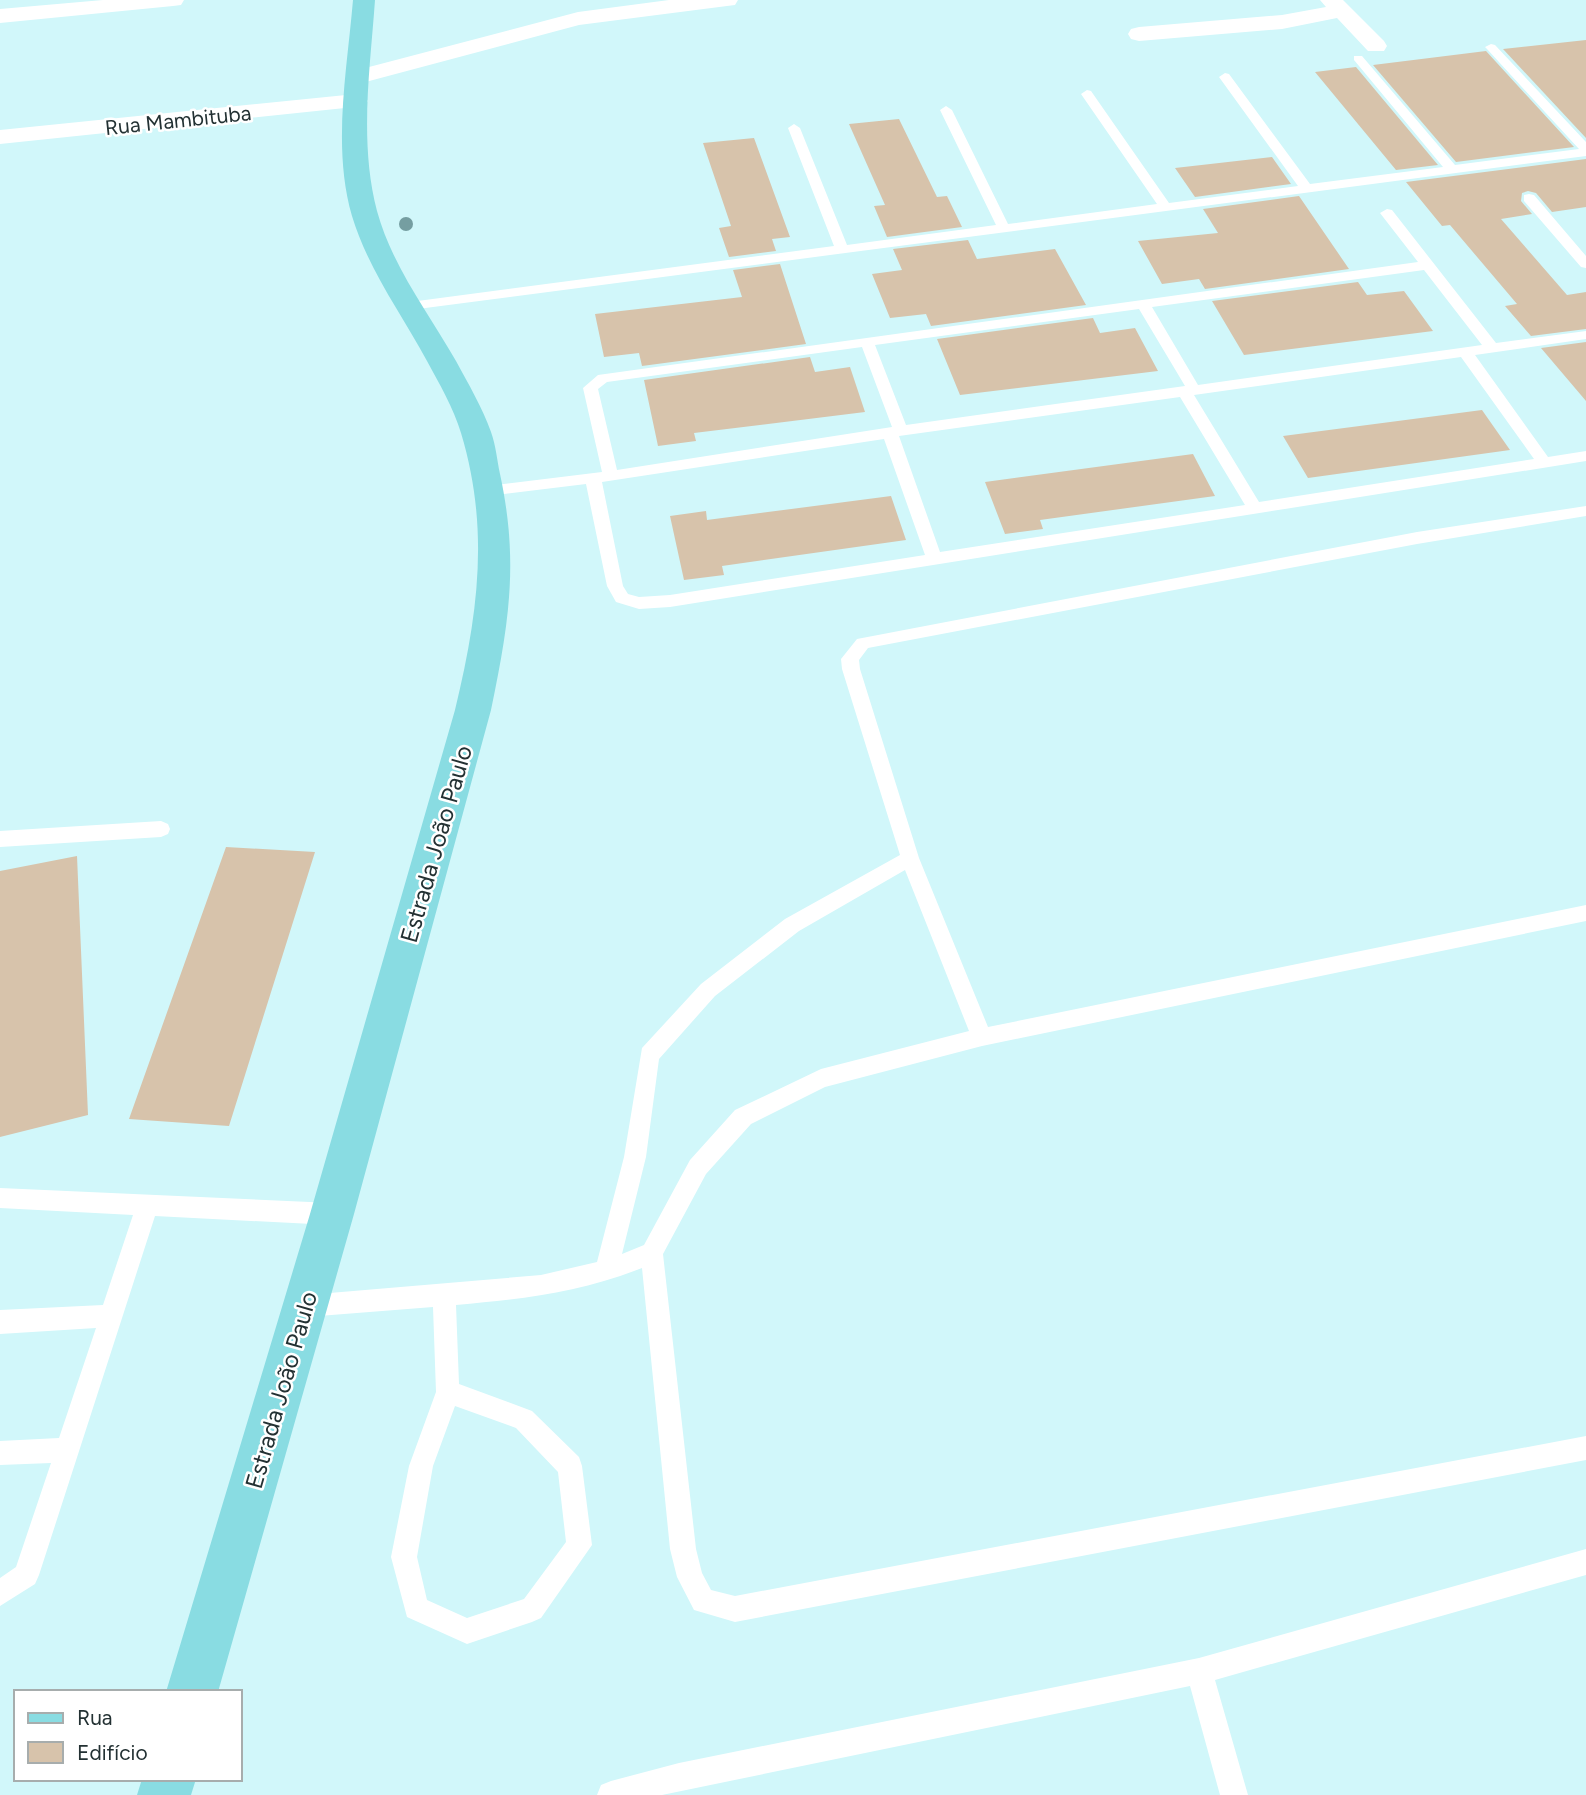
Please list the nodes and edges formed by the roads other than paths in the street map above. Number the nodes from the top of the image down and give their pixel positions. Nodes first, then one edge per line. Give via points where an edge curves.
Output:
1 (173, 0) edge
2 (364, 0) edge
3 (727, 0) edge
4 (1337, 6) edge
5 (0, 16) edge
6 (1139, 34) dead end
7 (1491, 47) dead end
8 (1367, 52) joint
9 (1224, 77) dead end
10 (357, 89) junction
11 (1087, 94) dead end
12 (946, 110) dead end
13 (794, 128) dead end
14 (0, 137) edge
15 (1586, 150) edge
16 (1451, 169) junction
17 (1307, 189) junction
18 (1529, 198) dead end
19 (1166, 208) junction
20 (1387, 213) dead end
21 (1004, 229) junction
22 (842, 250) junction
23 (1586, 264) edge
24 (1428, 265) junction
25 (1143, 304) junction
26 (410, 306) junction
27 (1586, 335) edge
28 (867, 342) junction
29 (1492, 348) junction
30 (1465, 352) junction
31 (1189, 391) junction
32 (896, 432) junction
33 (1586, 456) edge
34 (1545, 462) junction
35 (611, 476) junction
36 (593, 478) junction
37 (487, 491) junction
38 (1254, 507) junction
39 (1586, 511) edge
40 (934, 557) junction
41 (161, 828) dead end
42 (0, 839) edge
43 (910, 858) junction
44 (1586, 913) edge
45 (982, 1037) junction
46 (0, 1198) edge
47 (148, 1204) junction
48 (332, 1214) junction
49 (652, 1253) junction
50 (606, 1270) junction
51 (444, 1295) junction
52 (306, 1306) junction
53 (111, 1316) junction
54 (0, 1322) edge
55 (448, 1392) junction
56 (1586, 1448) edge
57 (67, 1450) junction
58 (0, 1453) edge
59 (1586, 1562) edge
60 (0, 1593) edge
61 (1199, 1671) junction
62 (193, 1690) edge
63 (611, 1795) edge
64 (1234, 1795) edge

1 - 5 street
2 - 10 main road, Estrada João Paulo
3 - 10 street, Rua Mambituba via 579,19
4 - 6 street via 1236,27
4 - 8 street
7 - 15 lane
8 - 16 lane
9 - 17 lane
10 - 14 street, Rua Mambituba
10 - 26 main road, Estrada João Paulo via 355,171 365,214 378,253
11 - 19 lane
12 - 21 lane
13 - 22 lane
15 - 16 lane
16 - 17 lane
17 - 19 lane
18 - 23 lane
19 - 21 lane
20 - 24 lane
21 - 22 lane
22 - 26 lane
24 - 25 lane
24 - 29 lane
25 - 28 lane
25 - 31 lane
26 - 37 main road, Estrada João Paulo via 476,432
27 - 29 lane
28 - 32 lane
28 - 35 lane via 603,378 590,388
29 - 30 lane
30 - 31 lane
30 - 34 lane
31 - 32 lane
31 - 38 lane
32 - 35 lane
32 - 40 lane
33 - 34 lane
34 - 38 lane
35 - 36 lane
36 - 37 lane
36 - 40 lane via 615,586 622,598 639,603
37 - 48 main road, Estrada João Paulo via 494,518 496,567 489,639
38 - 40 lane
39 - 43 lane via 863,643 850,659 851,669
41 - 42 lane
43 - 45 lane
43 - 50 lane via 771,941 708,990 649,1055 635,1157
44 - 45 lane
45 - 49 lane via 821,1078 743,1117 698,1167
46 - 47 lane
47 - 48 lane
47 - 53 lane
48 - 52 main road, Estrada João Paulo
49 - 50 lane
49 - 56 lane via 683,1549 690,1577 703,1601 735,1609
50 - 51 lane via 541,1286
51 - 52 lane
51 - 55 lane
52 - 62 main road, Estrada João Paulo
53 - 54 lane
53 - 57 lane
55 - 55 lane via 421,1466 404,1557 416,1608 467,1631 531,1609 579,1545 570,1466 524,1419
57 - 58 lane
57 - 60 lane via 26,1575
59 - 61 lane
61 - 63 lane via 679,1777
61 - 64 lane

